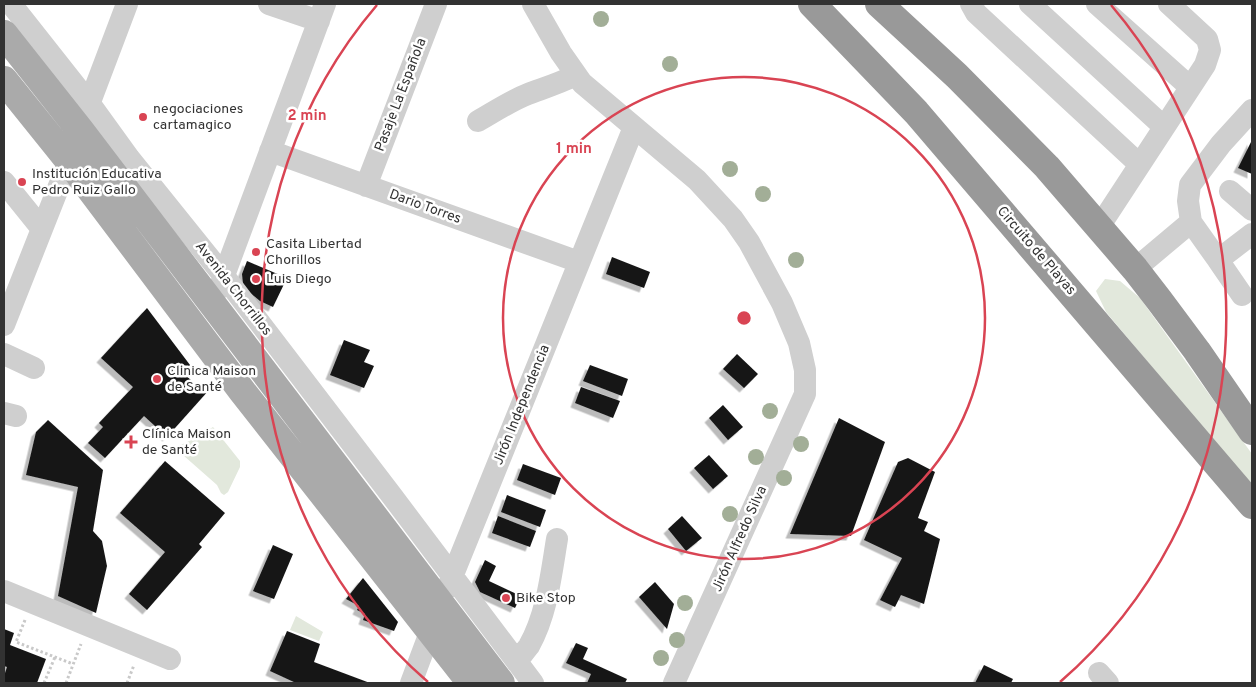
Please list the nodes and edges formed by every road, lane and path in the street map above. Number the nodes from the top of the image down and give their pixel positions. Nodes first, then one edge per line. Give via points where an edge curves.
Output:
1 (11, 4) edge
2 (128, 4) edge
3 (269, 4) edge
4 (436, 4) edge
5 (533, 4) edge
6 (812, 4) edge
7 (879, 4) edge
8 (971, 4) edge
9 (1030, 4) edge
10 (1097, 4) edge
11 (1169, 4) edge
12 (322, 13) edge
13 (4, 34) edge
14 (576, 75) junction
15 (4, 80) edge
16 (1190, 87) junction
17 (90, 104) junction
18 (1252, 110) edge
19 (478, 121) dead end
20 (634, 127) junction
21 (1164, 127) junction
22 (80, 130) junction
23 (270, 151) junction
24 (69, 161) junction
25 (1140, 164) junction
26 (4, 182) edge
27 (366, 186) junction
28 (1230, 191) dead end
29 (1252, 210) edge
30 (1191, 222) junction
31 (1099, 228) junction
32 (42, 229) junction
33 (1252, 234) edge
34 (172, 252) junction
35 (1218, 260) junction
36 (580, 262) junction
37 (150, 268) junction
38 (1135, 269) junction
39 (224, 276) junction
40 (1249, 298) edge
41 (212, 305) junction
42 (4, 325) edge
43 (4, 354) edge
44 (34, 368) dead end
45 (265, 373) junction
46 (242, 391) junction
47 (1252, 431) edge
48 (330, 459) junction
49 (307, 475) junction
50 (1252, 505) edge
51 (557, 539) dead end
52 (453, 577) junction
53 (4, 591) edge
54 (441, 605) junction
55 (28, 612) dead end
56 (430, 632) junction
57 (83, 639) dead end
58 (55, 657) junction
59 (170, 659) dead end
60 (136, 661) dead end
61 (517, 662) junction
62 (73, 664) junction
63 (44, 683) edge
64 (66, 683) edge
65 (127, 683) edge
66 (411, 683) edge
67 (471, 683) edge
68 (501, 683) edge
69 (533, 683) edge
70 (674, 683) edge

1 - 17 street, Avenida Chorrillos
2 - 17 street
3 - 12 street
4 - 27 street, Pasaje La Española
5 - 14 street
6 - 50 highway, Circuito de Playas via 916,112
7 - 31 highway via 996,114
8 - 25 street via 976,14
9 - 21 street
10 - 16 street
11 - 16 street via 1207,39 1210,50
12 - 23 street
13 - 22 main road, Avenida Chorrillos
14 - 19 street via 527,95
14 - 20 street via 590,91
15 - 24 main road
16 - 21 street
17 - 22 street
17 - 39 street, Avenida Chorrillos
18 - 30 street via 1190,185
20 - 36 street, Jirón Independencia
20 - 70 street, Jirón Alfredo Silva via 697,180 733,219 782,303 799,343 805,370 805,394
21 - 25 street
22 - 24 street
22 - 34 main road, Avenida Chorrillos
23 - 27 street, Dario Torres
23 - 39 street
24 - 32 street
24 - 37 main road
25 - 31 street
26 - 32 street
27 - 36 street, Dario Torres
28 - 29 street
30 - 35 street
30 - 38 street
31 - 38 highway
32 - 42 street
33 - 35 street
34 - 37 main road
34 - 41 main road, Avenida Chorrillos
35 - 40 street
36 - 52 street, Jirón Independencia
37 - 46 main road
38 - 47 highway
39 - 41 street
39 - 52 street, Avenida Chorrillos
41 - 45 main road, Avenida Chorrillos
43 - 44 street
45 - 46 main road
45 - 48 main road, Avenida Chorrillos
46 - 49 main road
48 - 49 main road
48 - 54 main road, Avenida Chorrillos
49 - 56 main road
51 - 61 street via 540,621
52 - 54 street, Jirón Independencia
52 - 61 street, Avenida Chorrillos
53 - 59 street
54 - 56 street, Jirón Independencia
54 - 68 main road, Avenida Chorrillos
55 - 58 path via 16,642
56 - 66 street, Jirón Independencia
56 - 67 main road
57 - 62 path
58 - 62 path
58 - 63 path
60 - 65 path
61 - 69 street, Avenida Chorrillos
62 - 64 path

